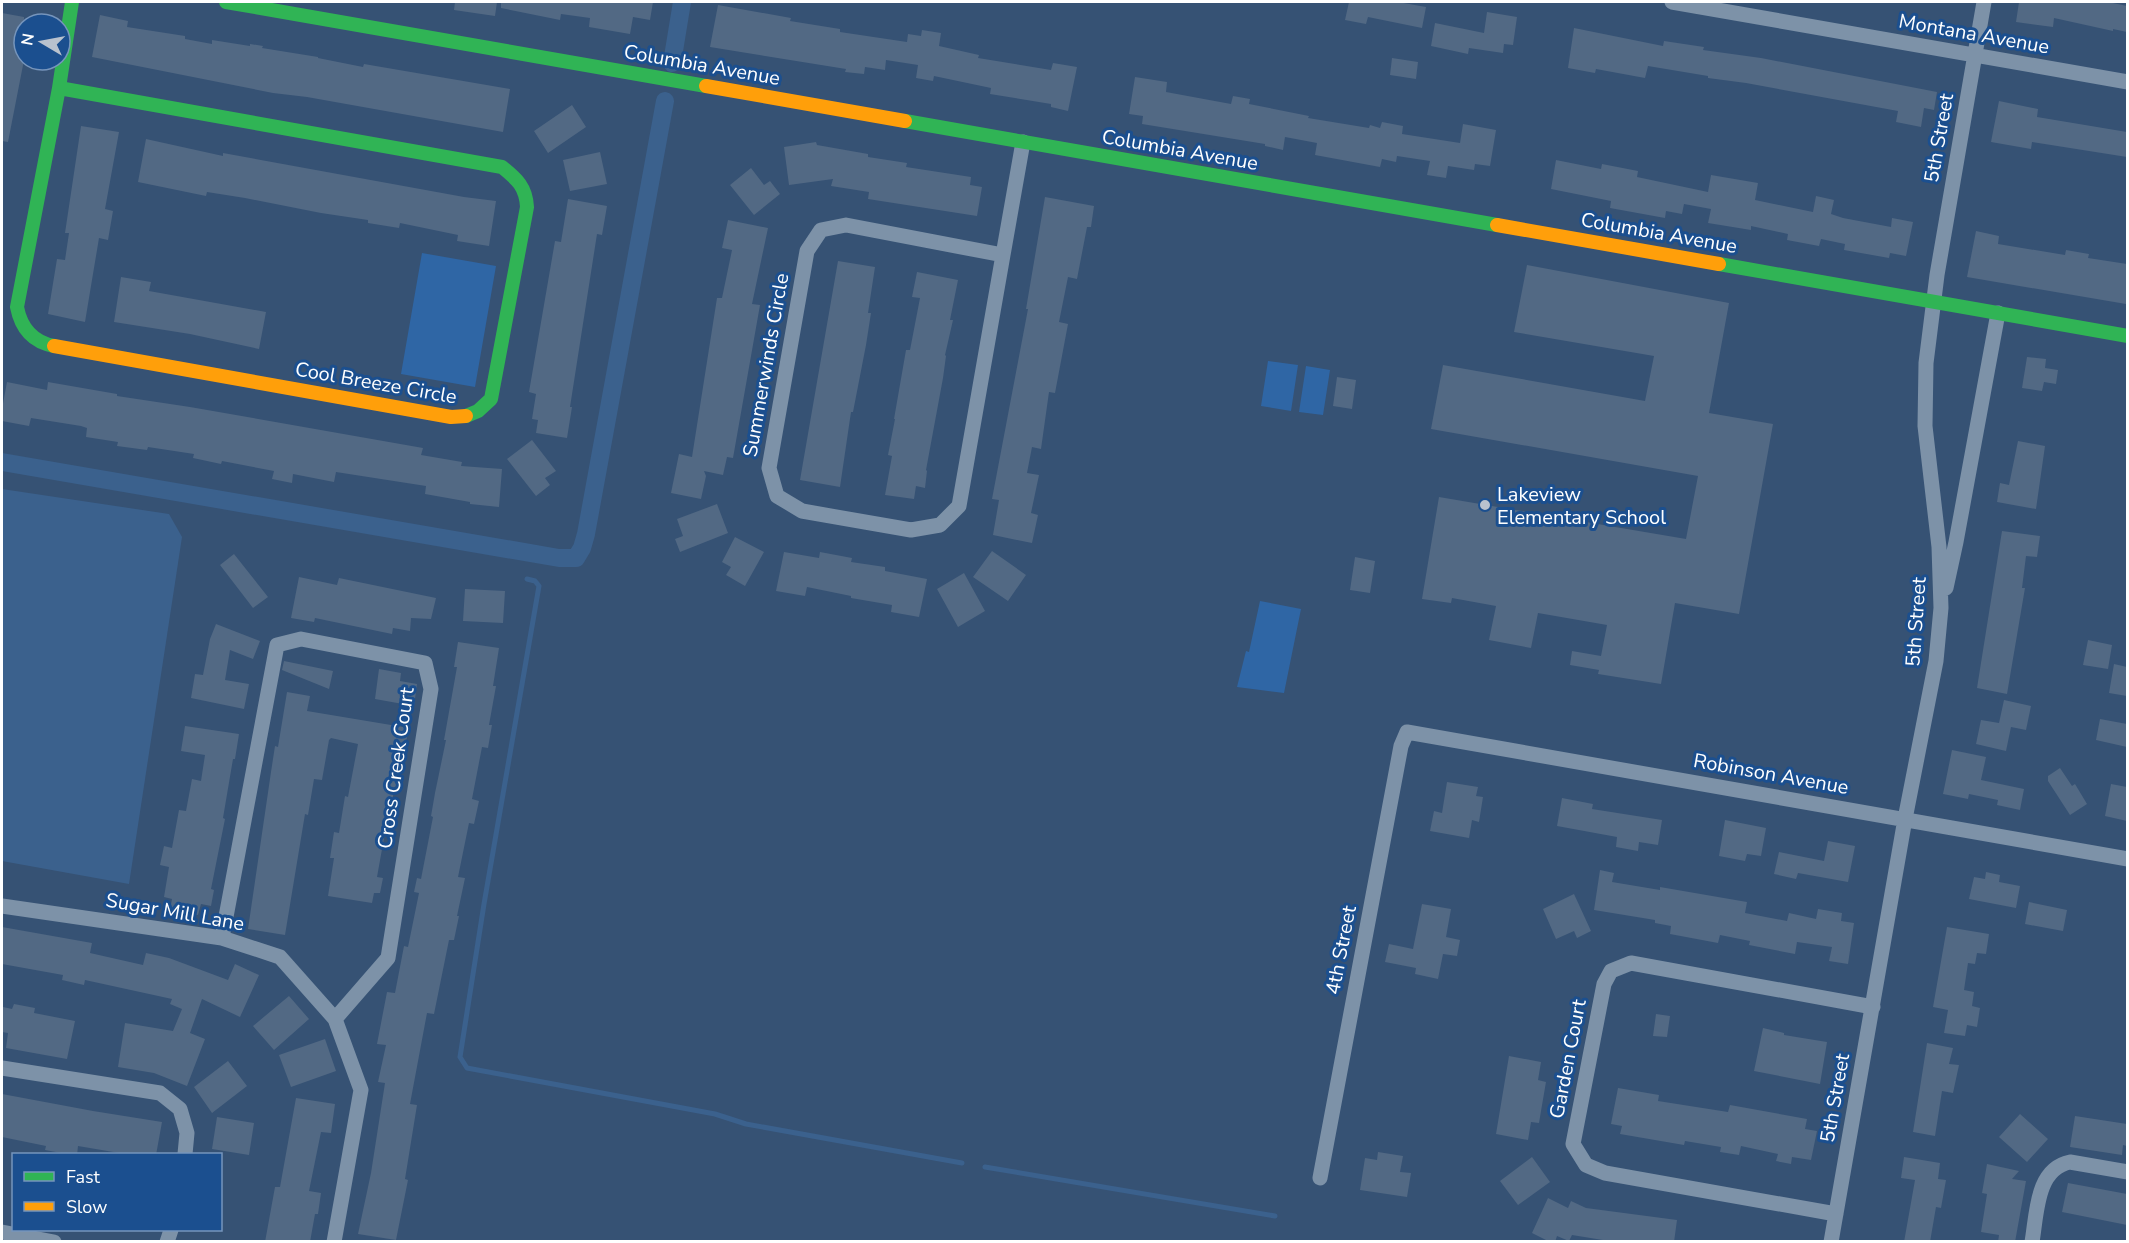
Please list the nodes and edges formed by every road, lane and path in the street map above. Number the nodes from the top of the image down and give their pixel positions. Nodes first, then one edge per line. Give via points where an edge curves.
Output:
1 (72, 2) edge
2 (226, 2) edge
3 (1672, 2) edge
4 (1984, 2) edge
5 (254, 4) edge
6 (1975, 56) junction
7 (2127, 82) edge
8 (59, 88) junction
9 (1023, 142) junction
10 (1003, 255) junction
11 (1932, 301) junction
12 (1998, 313) junction
13 (2127, 336) edge
14 (1941, 608) junction
15 (1407, 732) joint
16 (1905, 819) junction
17 (2127, 859) edge
18 (2, 906) edge
19 (222, 938) junction
20 (1873, 1007) junction
21 (335, 1019) junction
22 (2, 1068) edge
23 (185, 1153) edge
24 (2127, 1172) edge
25 (1320, 1178) dead end
26 (1836, 1214) junction
27 (2, 1232) edge
28 (54, 1242) edge
29 (334, 1242) edge
30 (1831, 1242) edge
31 (2032, 1242) edge

1 - 8 street, Cool Breeze Circle
2 - 5 street, Columbia Avenue
3 - 6 street, Montana Avenue
4 - 6 street, 5th Street
5 - 9 street, Columbia Avenue
6 - 7 street, Montana Avenue
6 - 11 street, 5th Street
8 - 8 street, Cool Breeze Circle via 502,167 527,193 527,207 491,399 472,415 451,417 38,342 25,331 16,306
9 - 10 street, Summerwinds Circle
9 - 11 street, Columbia Avenue
10 - 10 street, Summerwinds Circle via 846,225 821,230 807,251 769,468 777,496 802,511 911,530 940,525 958,506
11 - 12 street, Columbia Avenue
11 - 14 street, 5th Street via 1924,426 1939,547
12 - 13 street, Columbia Avenue
12 - 14 street
14 - 16 street, 5th Street via 1936,661
15 - 16 street, Robinson Avenue
15 - 25 street, 4th Street via 1401,746
16 - 17 street, Robinson Avenue
16 - 20 street, 5th Street
18 - 19 street, Sugar Mill Lane
19 - 21 street, Sugar Mill Lane via 280,957
19 - 21 street, Cross Creek Court via 277,645 301,639 425,663 431,689 388,958
20 - 26 street, 5th Street
20 - 26 street, Garden Court via 1631,963 1611,971 1604,984 1573,1144 1586,1165 1605,1173
21 - 29 street, Sugar Mill Lane via 361,1090
22 - 23 street via 160,1093 180,1109 187,1132
24 - 31 street via 2070,1162 2051,1171 2044,1180
26 - 30 street, 5th Street
27 - 28 street

